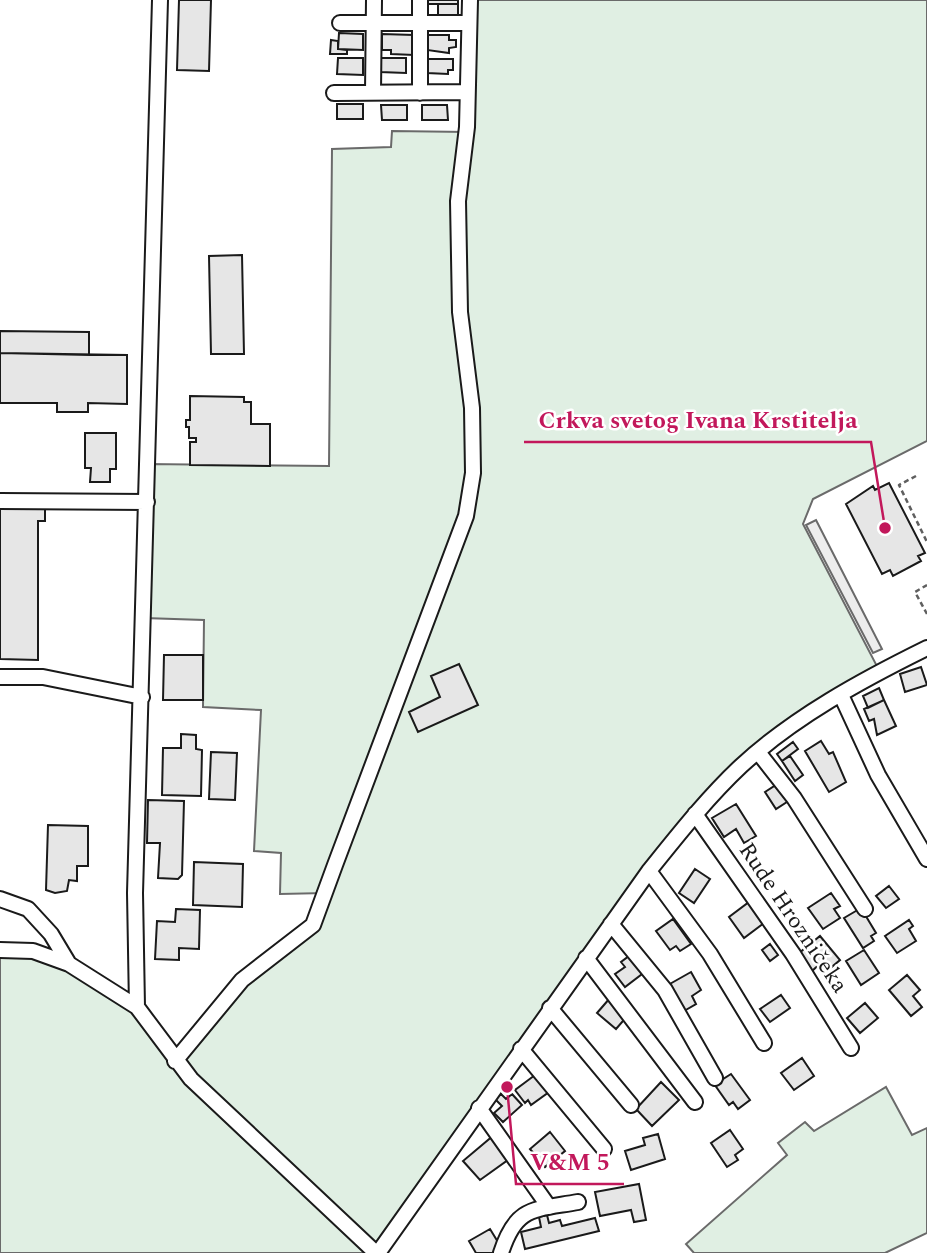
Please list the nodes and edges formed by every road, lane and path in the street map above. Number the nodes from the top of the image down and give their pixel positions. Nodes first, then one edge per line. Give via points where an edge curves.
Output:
1 (160, 0) edge
2 (374, 0) edge
3 (421, 0) edge
4 (470, 0) edge
5 (340, 23) dead end
6 (374, 23) junction
7 (421, 23) junction
8 (469, 23) junction
9 (373, 92) junction
10 (466, 92) junction
11 (334, 93) dead end
12 (420, 93) junction
13 (916, 476) dead end
14 (0, 501) edge
15 (147, 502) junction
16 (927, 542) edge
17 (927, 586) edge
18 (927, 614) edge
19 (927, 648) edge
20 (0, 677) edge
21 (841, 695) junction
22 (142, 697) junction
23 (758, 752) junction
24 (695, 814) junction
25 (927, 859) edge
26 (649, 871) junction
27 (0, 899) edge
28 (865, 909) dead end
29 (611, 923) junction
30 (0, 950) edge
31 (586, 958) junction
32 (69, 964) junction
33 (137, 1007) junction
34 (550, 1008) junction
35 (764, 1043) dead end
36 (851, 1048) dead end
37 (521, 1049) junction
38 (175, 1061) junction
39 (715, 1078) dead end
40 (695, 1102) dead end
41 (631, 1105) dead end
42 (479, 1108) junction
43 (604, 1149) dead end
44 (578, 1202) dead end
45 (549, 1207) junction
46 (377, 1253) edge
47 (501, 1253) edge

1 - 15 street
2 - 6 street
3 - 7 street
4 - 8 street
5 - 6 street
6 - 7 street
6 - 9 street
7 - 8 street
7 - 12 street
8 - 10 street
9 - 11 street
9 - 12 street
10 - 12 street
10 - 38 street via 465,160 458,201 460,298 475,449 466,516 319,914 306,931 242,980
13 - 16 path via 899,485
14 - 15 street
15 - 22 street
17 - 18 path via 915,592
19 - 21 street
20 - 22 street via 43,677
21 - 23 street
21 - 25 street via 878,775
22 - 33 street via 135,892
23 - 24 street
23 - 28 street
24 - 26 street
24 - 36 street, Rude Hrozničeka via 793,954
26 - 29 street
26 - 35 street via 710,954
27 - 32 street via 29,909
29 - 31 street
29 - 39 street via 665,990
30 - 32 street via 33,951
31 - 34 street
31 - 40 street
32 - 33 street
33 - 38 street
34 - 37 street
34 - 41 street
37 - 42 street
37 - 43 street
38 - 46 street
42 - 45 street
42 - 46 street
44 - 45 street
45 - 47 street via 519,1216 511,1224

